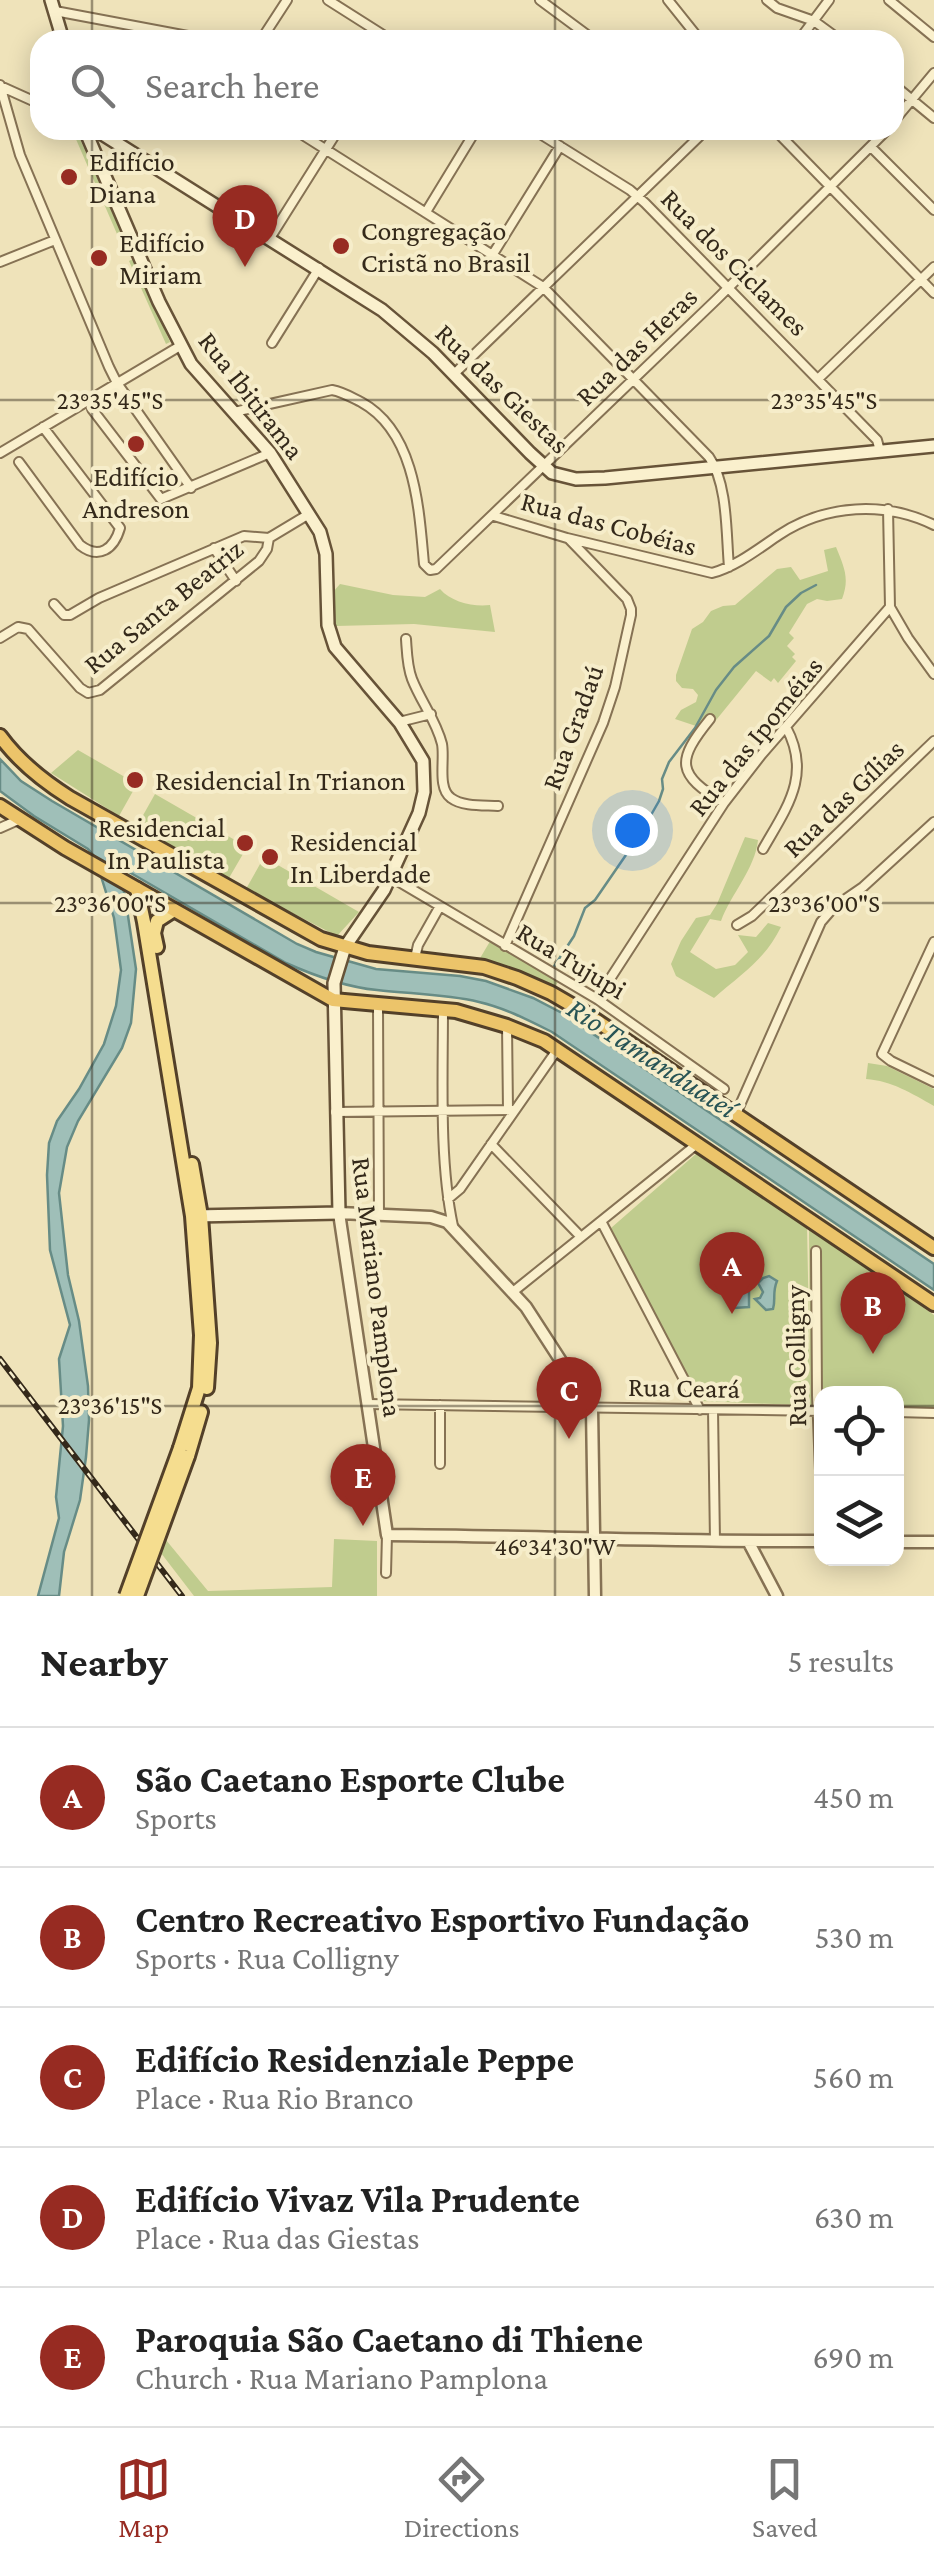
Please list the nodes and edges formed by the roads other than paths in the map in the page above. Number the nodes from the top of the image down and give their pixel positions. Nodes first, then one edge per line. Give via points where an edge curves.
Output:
1 (287, 0) edge
2 (328, 0) edge
3 (668, 0) edge
4 (767, 0) edge
5 (830, 0) edge
6 (889, 0) edge
7 (543, 1) edge
8 (53, 6) edge
9 (814, 21) junction
10 (60, 30) edge
11 (163, 30) edge
12 (268, 30) edge
13 (375, 30) edge
14 (581, 30) edge
15 (692, 30) edge
16 (806, 30) edge
17 (826, 30) edge
18 (934, 37) edge
19 (934, 73) edge
20 (0, 86) edge
21 (904, 93) edge
22 (30, 100) edge
23 (912, 100) junction
24 (904, 109) edge
25 (934, 118) edge
26 (89, 140) edge
27 (112, 140) edge
28 (311, 140) edge
29 (332, 140) edge
30 (470, 140) edge
31 (550, 140) edge
32 (696, 140) edge
33 (784, 140) edge
34 (877, 140) edge
35 (560, 146) junction
36 (871, 147) junction
37 (326, 150) junction
38 (830, 186) junction
39 (637, 196) junction
40 (934, 210) edge
41 (426, 212) junction
42 (270, 238) junction
43 (55, 240) junction
44 (493, 254) junction
45 (0, 262) edge
46 (934, 267) edge
47 (319, 268) junction
48 (920, 279) junction
49 (543, 287) junction
50 (729, 287) junction
51 (934, 293) edge
52 (272, 343) dead end
53 (180, 346) junction
54 (454, 374) junction
55 (634, 379) junction
56 (818, 379) junction
57 (118, 383) junction
58 (92, 409) dead end
59 (234, 412) junction
60 (43, 427) junction
61 (934, 446) edge
62 (880, 450) junction
63 (270, 453) junction
64 (0, 454) edge
65 (20, 462) dead end
66 (544, 466) junction
67 (716, 467) junction
68 (191, 488) junction
69 (888, 510) junction
70 (308, 514) junction
71 (494, 516) junction
72 (934, 525) edge
73 (270, 538) junction
74 (567, 538) junction
75 (214, 548) junction
76 (729, 567) junction
77 (236, 581) junction
78 (54, 604) dead end
79 (890, 607) junction
80 (0, 638) edge
81 (406, 640) dead end
82 (934, 674) edge
83 (432, 714) junction
84 (710, 719) dead end
85 (399, 722) junction
86 (786, 727) junction
87 (0, 736) edge
88 (934, 741) edge
89 (442, 748) junction
90 (424, 776) junction
91 (724, 803) junction
92 (498, 806) dead end
93 (1, 817) edge
94 (934, 822) edge
95 (764, 849) dead end
96 (391, 877) junction
97 (131, 886) junction
98 (440, 906) junction
99 (174, 910) junction
100 (737, 925) dead end
101 (934, 942) edge
102 (505, 946) junction
103 (344, 951) junction
104 (415, 958) junction
105 (333, 995) junction
106 (596, 999) junction
107 (378, 1006) junction
108 (443, 1009) junction
109 (507, 1026) junction
110 (557, 1050) junction
111 (934, 1082) edge
112 (724, 1089) dead end
113 (444, 1110) junction
114 (511, 1110) junction
115 (378, 1111) junction
116 (335, 1112) junction
117 (736, 1114) junction
118 (491, 1144) junction
119 (697, 1144) junction
120 (448, 1202) junction
121 (339, 1213) junction
122 (380, 1215) junction
123 (197, 1216) junction
124 (439, 1218) junction
125 (601, 1221) junction
126 (452, 1226) junction
127 (581, 1237) junction
128 (934, 1248) edge
129 (816, 1251) dead end
130 (514, 1291) junction
131 (934, 1304) edge
132 (819, 1386) edge
133 (367, 1404) junction
134 (440, 1406) junction
135 (592, 1409) junction
136 (700, 1410) junction
137 (713, 1410) junction
138 (814, 1411) edge
139 (904, 1412) edge
140 (934, 1413) edge
141 (184, 1452) junction
142 (440, 1464) dead end
143 (387, 1536) junction
144 (595, 1539) junction
145 (716, 1541) junction
146 (814, 1541) edge
147 (752, 1542) junction
148 (904, 1542) edge
149 (934, 1542) edge
150 (386, 1573) dead end
151 (126, 1596) edge
152 (137, 1596) edge
153 (595, 1596) edge
154 (777, 1596) edge

1 - 12 street
2 - 13 street
3 - 15 street
4 - 9 street
5 - 9 street
6 - 18 street
7 - 14 street
8 - 10 main road
8 - 11 street
9 - 16 street
9 - 17 street
19 - 23 street
20 - 22 street
20 - 43 street
21 - 23 street
23 - 24 street
23 - 25 street
26 - 53 main road, Rua Ibitirama
27 - 42 main road, Rua das Giestas
28 - 37 street
29 - 37 street
30 - 41 street
31 - 35 street, Rua dos Ciclames
32 - 39 street
33 - 38 street
34 - 36 street, Rua das Heras
35 - 39 street, Rua dos Ciclames
35 - 44 street
36 - 38 street, Rua das Heras
36 - 40 street
37 - 41 street
37 - 42 street
38 - 48 street
38 - 50 street, Rua das Heras
39 - 49 street
39 - 50 street, Rua dos Ciclames
41 - 44 street
42 - 47 main road, Rua das Giestas
43 - 45 street
43 - 57 street
44 - 49 street
46 - 48 street
47 - 52 street
47 - 54 main road, Rua das Giestas via 382,310
48 - 51 street
48 - 56 street
49 - 54 street
49 - 55 street
50 - 55 street, Rua das Heras
50 - 56 street, Rua dos Ciclames
53 - 57 street
53 - 59 main road, Rua Ibitirama
54 - 66 main road, Rua das Giestas
55 - 66 street, Rua das Heras
55 - 67 street
56 - 62 street, Rua dos Ciclames
57 - 60 street
57 - 68 street
58 - 68 street via 158,497
59 - 63 main road, Rua Ibitirama
59 - 71 street, Rua das Heras via 332,390 375,410 414,480 430,570 443,566
60 - 64 street
60 - 65 street via 120,528 114,543 98,553 80,545
61 - 62 main road, Rua das Giestas
62 - 67 main road, Rua das Giestas
63 - 68 street
63 - 70 main road, Rua Ibitirama
66 - 67 main road, Rua das Giestas via 576,480
66 - 71 street, Rua das Heras
67 - 76 street
69 - 72 street, Rua das Cobéias
69 - 76 street, Rua das Cobéias via 850,510 798,524
69 - 79 street
70 - 73 street, Rua Santa Beatriz
70 - 85 main road, Rua Ibitirama via 324,546 335,647
71 - 74 street, Rua das Cobéias
73 - 75 street via 244,536
73 - 77 street, Rua Santa Beatriz via 260,561
74 - 76 street, Rua das Cobéias via 706,573
74 - 102 street, Rua Gradaú via 628,600 631,615 604,723
75 - 77 street
75 - 78 street via 70,615
77 - 80 street, Rua Santa Beatriz via 94,692 80,688 28,629
79 - 82 street
79 - 86 street, Rua das Ipoméias
81 - 83 street via 411,677
83 - 85 street
83 - 89 street
84 - 91 street via 687,750 686,768 693,782
85 - 90 main road, Rua Ibitirama via 423,761
86 - 91 street, Rua das Ipoméias
86 - 95 street, Rua das Gílias via 796,753 796,781
87 - 103 highway via 70,798
88 - 100 street, Rua das Gílias
89 - 90 street
89 - 92 street via 448,796
90 - 96 main road via 419,813
91 - 106 street, Rua das Ipoméias
93 - 97 highway via 18,820
94 - 117 street via 822,922
96 - 98 street, Rua Tujupi
96 - 103 main road
97 - 99 highway
97 - 123 main road via 143,912
98 - 102 street, Rua Tujupi
98 - 104 street
99 - 105 highway
99 - 123 main road via 157,921 154,933
101 - 111 street via 882,1050 885,1058
102 - 106 street, Rua Tujupi
103 - 104 highway
103 - 105 main road, Rua Mariano Pamplona
104 - 117 highway via 484,967 551,993
105 - 107 highway
105 - 116 main road, Rua Mariano Pamplona
106 - 112 street, Rua Tujupi
107 - 108 highway
107 - 115 street
108 - 109 highway
108 - 113 street
109 - 110 highway
109 - 114 street
110 - 114 street
110 - 119 highway
113 - 114 street
113 - 115 street
113 - 120 street
114 - 118 street
115 - 116 street
115 - 122 street
116 - 121 main road, Rua Mariano Pamplona
117 - 128 highway
118 - 120 street
118 - 127 street
119 - 125 street
119 - 131 highway
120 - 124 street
120 - 126 street
121 - 122 street
121 - 123 main road
121 - 133 street, Rua Mariano Pamplona
122 - 124 street
123 - 141 main road via 210,1362
124 - 126 street
125 - 127 street
125 - 136 street
126 - 130 street
127 - 130 street
129 - 132 street, Rua Colligny
130 - 135 street
133 - 134 street, Rua Ceará
133 - 143 street, Rua Mariano Pamplona
134 - 135 street, Rua Ceará
134 - 142 street
135 - 136 street, Rua Ceará
135 - 144 street
136 - 137 street, Rua Ceará
137 - 138 street, Rua Ceará
137 - 145 street
139 - 140 street
141 - 151 main road, bridge
141 - 152 main road, bridge
143 - 144 street
143 - 150 street, Rua Mariano Pamplona
144 - 145 street
144 - 153 street
145 - 147 street
146 - 147 street
147 - 154 street
148 - 149 street

